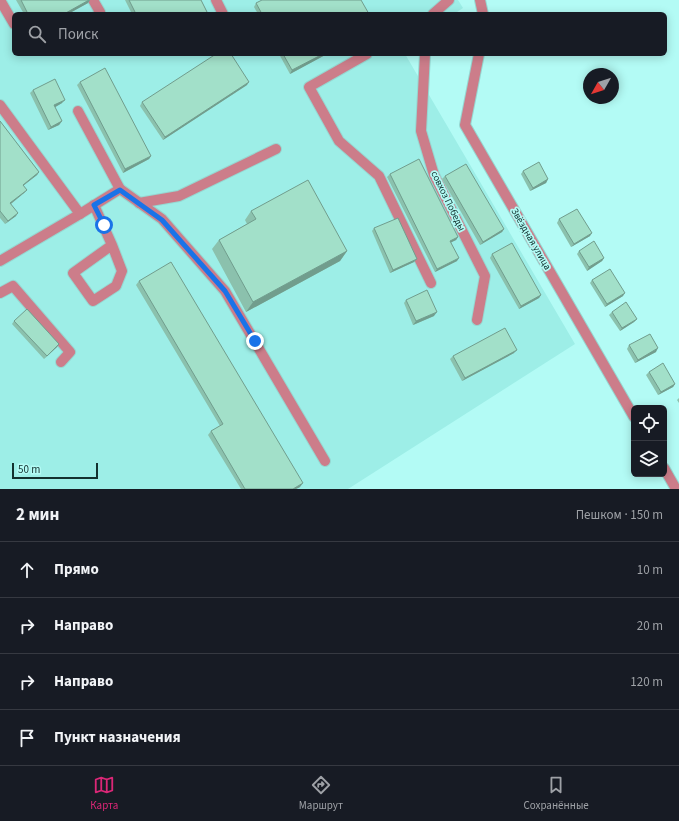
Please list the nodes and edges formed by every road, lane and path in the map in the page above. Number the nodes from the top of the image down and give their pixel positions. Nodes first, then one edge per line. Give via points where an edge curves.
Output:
1 (0, 0) edge
2 (93, 0) edge
3 (216, 0) edge
4 (449, 0) edge
5 (480, 0) edge
6 (100, 12) edge
7 (222, 12) edge
8 (435, 12) edge
9 (483, 12) edge
10 (12, 21) edge
11 (363, 56) edge
12 (425, 56) edge
13 (479, 56) edge
14 (0, 105) edge
15 (78, 111) dead end
16 (276, 149) dead end
17 (120, 190) junction
18 (139, 203) junction
19 (94, 205) junction
20 (80, 214) junction
21 (112, 245) junction
22 (0, 261) edge
23 (431, 283) dead end
24 (0, 294) edge
25 (477, 320) dead end
26 (61, 362) dead end
27 (631, 412) edge
28 (325, 461) dead end
29 (667, 473) edge
30 (676, 489) edge

1 - 10 street
2 - 6 street
3 - 7 street
4 - 8 street
5 - 9 street
11 - 23 street via 309,86 339,141 379,176
12 - 25 street, совхоз Победы via 421,131 434,175 485,276
13 - 27 street, Звёздная улица via 465,125
14 - 20 street
15 - 17 street
16 - 18 street via 179,196
17 - 18 street
17 - 19 street
18 - 28 street via 162,220 225,291
19 - 20 street
19 - 21 street
20 - 22 street
21 - 21 street via 73,273 93,301 116,286 122,271
24 - 26 street via 13,286 70,352
29 - 30 street

